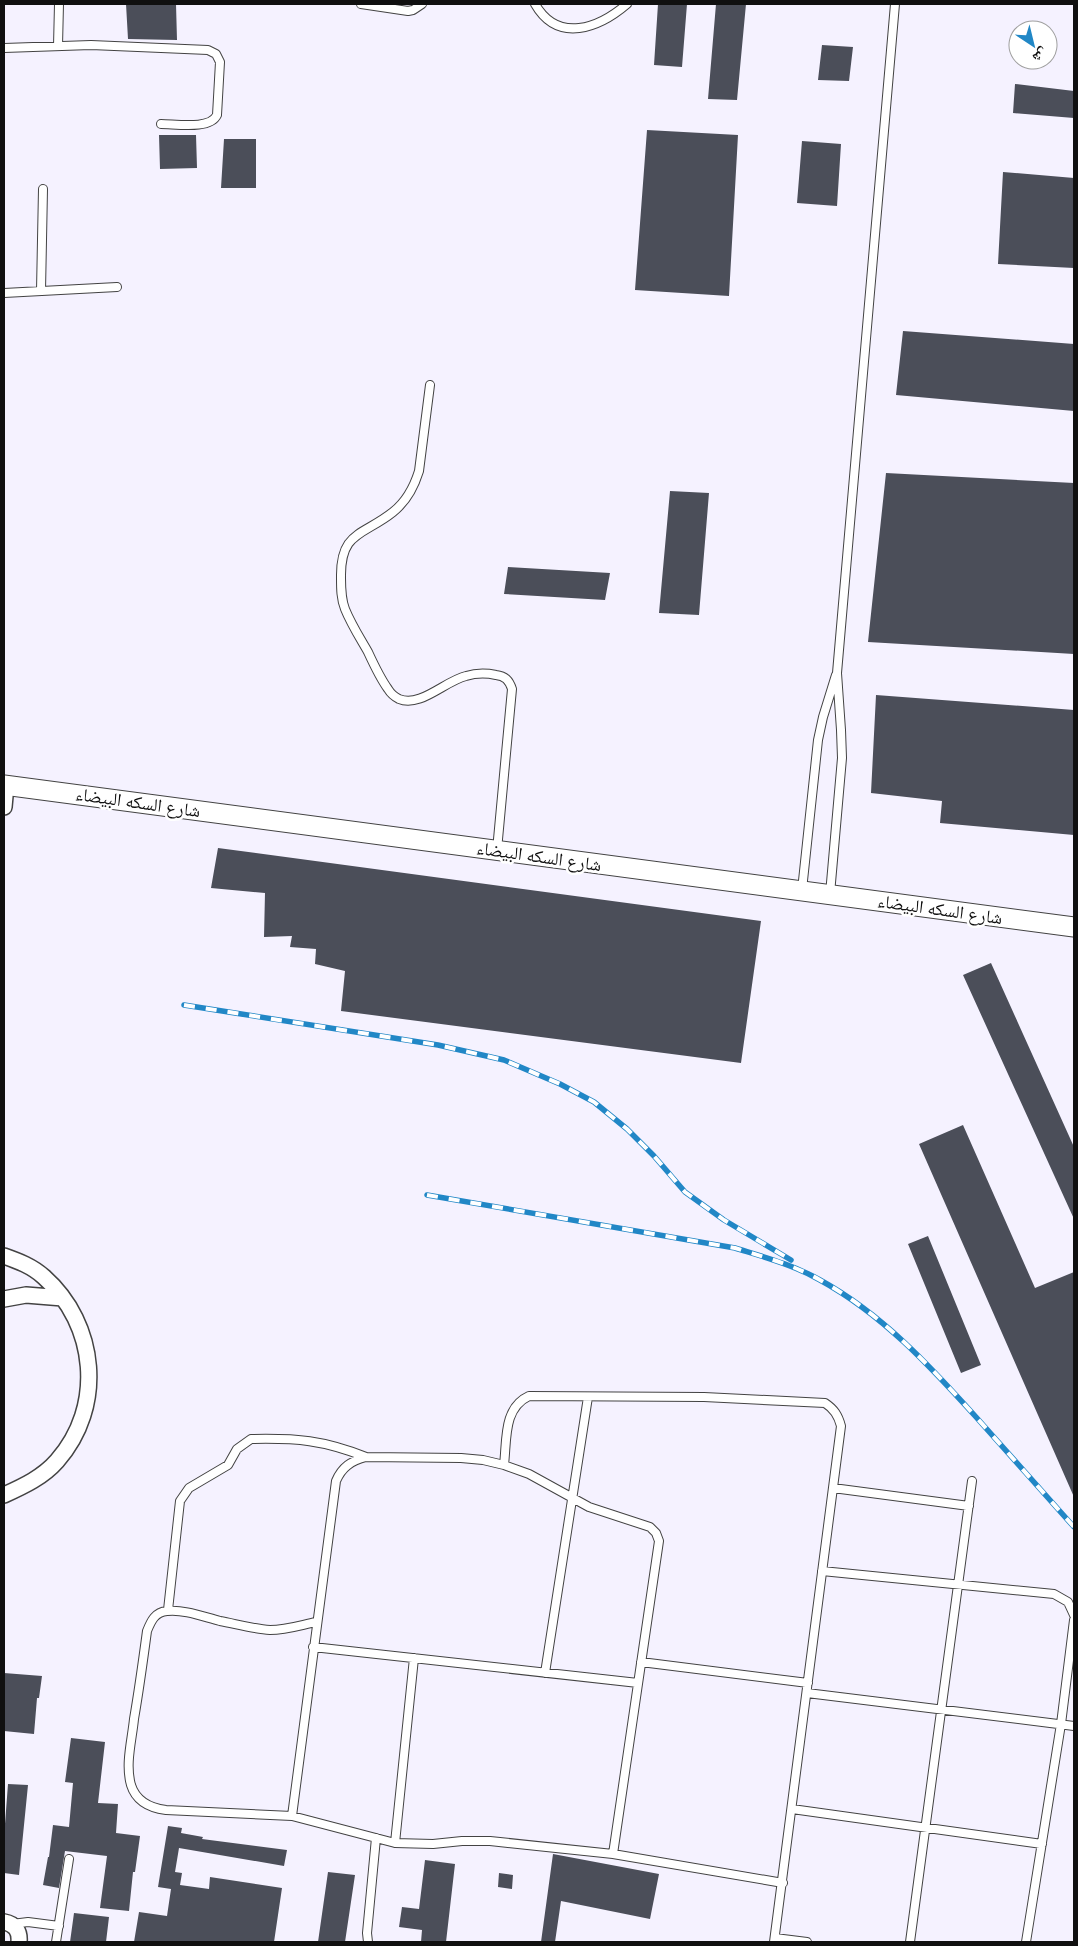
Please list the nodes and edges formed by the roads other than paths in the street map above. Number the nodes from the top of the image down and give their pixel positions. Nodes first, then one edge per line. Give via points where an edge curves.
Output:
1 (59, 4) edge
2 (361, 4) edge
3 (422, 4) edge
4 (535, 4) edge
5 (627, 4) edge
6 (895, 4) edge
7 (372, 5) edge
8 (58, 46) junction
9 (4, 48) edge
10 (161, 124) dead end
11 (43, 189) dead end
12 (117, 287) dead end
13 (41, 291) junction
14 (4, 293) edge
15 (430, 386) dead end
16 (837, 674) junction
17 (5, 785) edge
18 (4, 807) edge
19 (497, 850) junction
20 (802, 891) junction
21 (830, 895) junction
22 (1074, 927) edge
23 (4, 1256) edge
24 (7, 1294) edge
25 (62, 1298) junction
26 (588, 1397) junction
27 (366, 1458) junction
28 (504, 1465) junction
29 (972, 1481) dead end
30 (833, 1488) junction
31 (4, 1495) edge
32 (572, 1500) junction
33 (969, 1506) junction
34 (822, 1571) junction
35 (958, 1585) junction
36 (168, 1610) junction
37 (1074, 1615) edge
38 (1074, 1620) edge
39 (316, 1622) junction
40 (313, 1647) junction
41 (414, 1658) junction
42 (641, 1662) junction
43 (545, 1673) junction
44 (638, 1683) junction
45 (808, 1683) junction
46 (807, 1693) junction
47 (941, 1710) junction
48 (1061, 1724) junction
49 (1074, 1726) edge
50 (792, 1809) junction
51 (292, 1816) junction
52 (925, 1828) junction
53 (376, 1838) junction
54 (395, 1844) junction
55 (1042, 1844) junction
56 (613, 1854) junction
57 (69, 1859) dead end
58 (783, 1883) junction
59 (8, 1923) edge
60 (59, 1926) junction
61 (775, 1940) edge
62 (18, 1942) edge
63 (56, 1942) edge
64 (368, 1942) edge
65 (807, 1942) edge
66 (910, 1942) edge
67 (1026, 1942) edge

1 - 8 lane
2 - 7 lane
3 - 7 lane via 408,11
4 - 5 lane via 554,24 575,29 600,22
6 - 16 lane
8 - 9 lane
8 - 10 lane via 208,50 216,54 220,62 218,115 215,120 202,125
11 - 13 lane
12 - 13 lane
13 - 14 lane
15 - 19 lane via 419,471 413,489 386,518 356,535 347,546 341,564 342,596 348,616 387,689 398,698 418,700 453,681 476,674 501,676 508,680 512,689
16 - 20 lane via 818,740
16 - 21 lane via 842,758
17 - 18 street
17 - 19 street, شارع السكه البيضاء
19 - 20 street, شارع السكه البيضاء
20 - 21 street, شارع السكه البيضاء
21 - 22 street, شارع السكه البيضاء
23 - 25 street via 26,1264 43,1276
24 - 25 street
25 - 31 street via 79,1325 86,1344 90,1365 86,1406 73,1438 57,1461 36,1479
26 - 28 lane via 540,1395 521,1400 509,1418
26 - 30 lane via 704,1397 825,1403 833,1408 841,1426
26 - 32 lane
27 - 28 lane via 461,1458
27 - 36 lane via 338,1446 308,1440 251,1439 244,1443 228,1465 189,1488 180,1501
27 - 39 lane via 348,1465 336,1480
28 - 32 lane via 529,1474
29 - 33 lane
30 - 33 lane
30 - 34 lane
32 - 42 lane via 650,1527 656,1533 659,1550
32 - 43 lane
33 - 35 lane
34 - 35 lane
34 - 45 lane
35 - 37 lane via 1054,1594 1068,1602
35 - 47 lane
36 - 39 lane via 270,1630
36 - 51 lane via 155,1615 147,1631 129,1755 131,1785 136,1795 144,1803 166,1810
38 - 48 lane
39 - 40 lane
40 - 41 lane
40 - 51 lane
41 - 43 lane
41 - 54 lane
42 - 44 lane
42 - 45 lane
43 - 44 lane
44 - 56 lane
45 - 46 lane
46 - 47 lane
46 - 50 lane
47 - 48 lane
47 - 52 lane
48 - 49 lane
48 - 55 lane
50 - 52 lane
50 - 58 lane
51 - 53 lane
52 - 55 lane
52 - 66 lane
53 - 54 lane
53 - 64 lane
54 - 56 lane via 490,1841
55 - 67 lane
56 - 58 lane
57 - 60 lane
58 - 61 lane
59 - 60 lane
59 - 62 street via 17,1930
60 - 63 lane
61 - 65 lane

